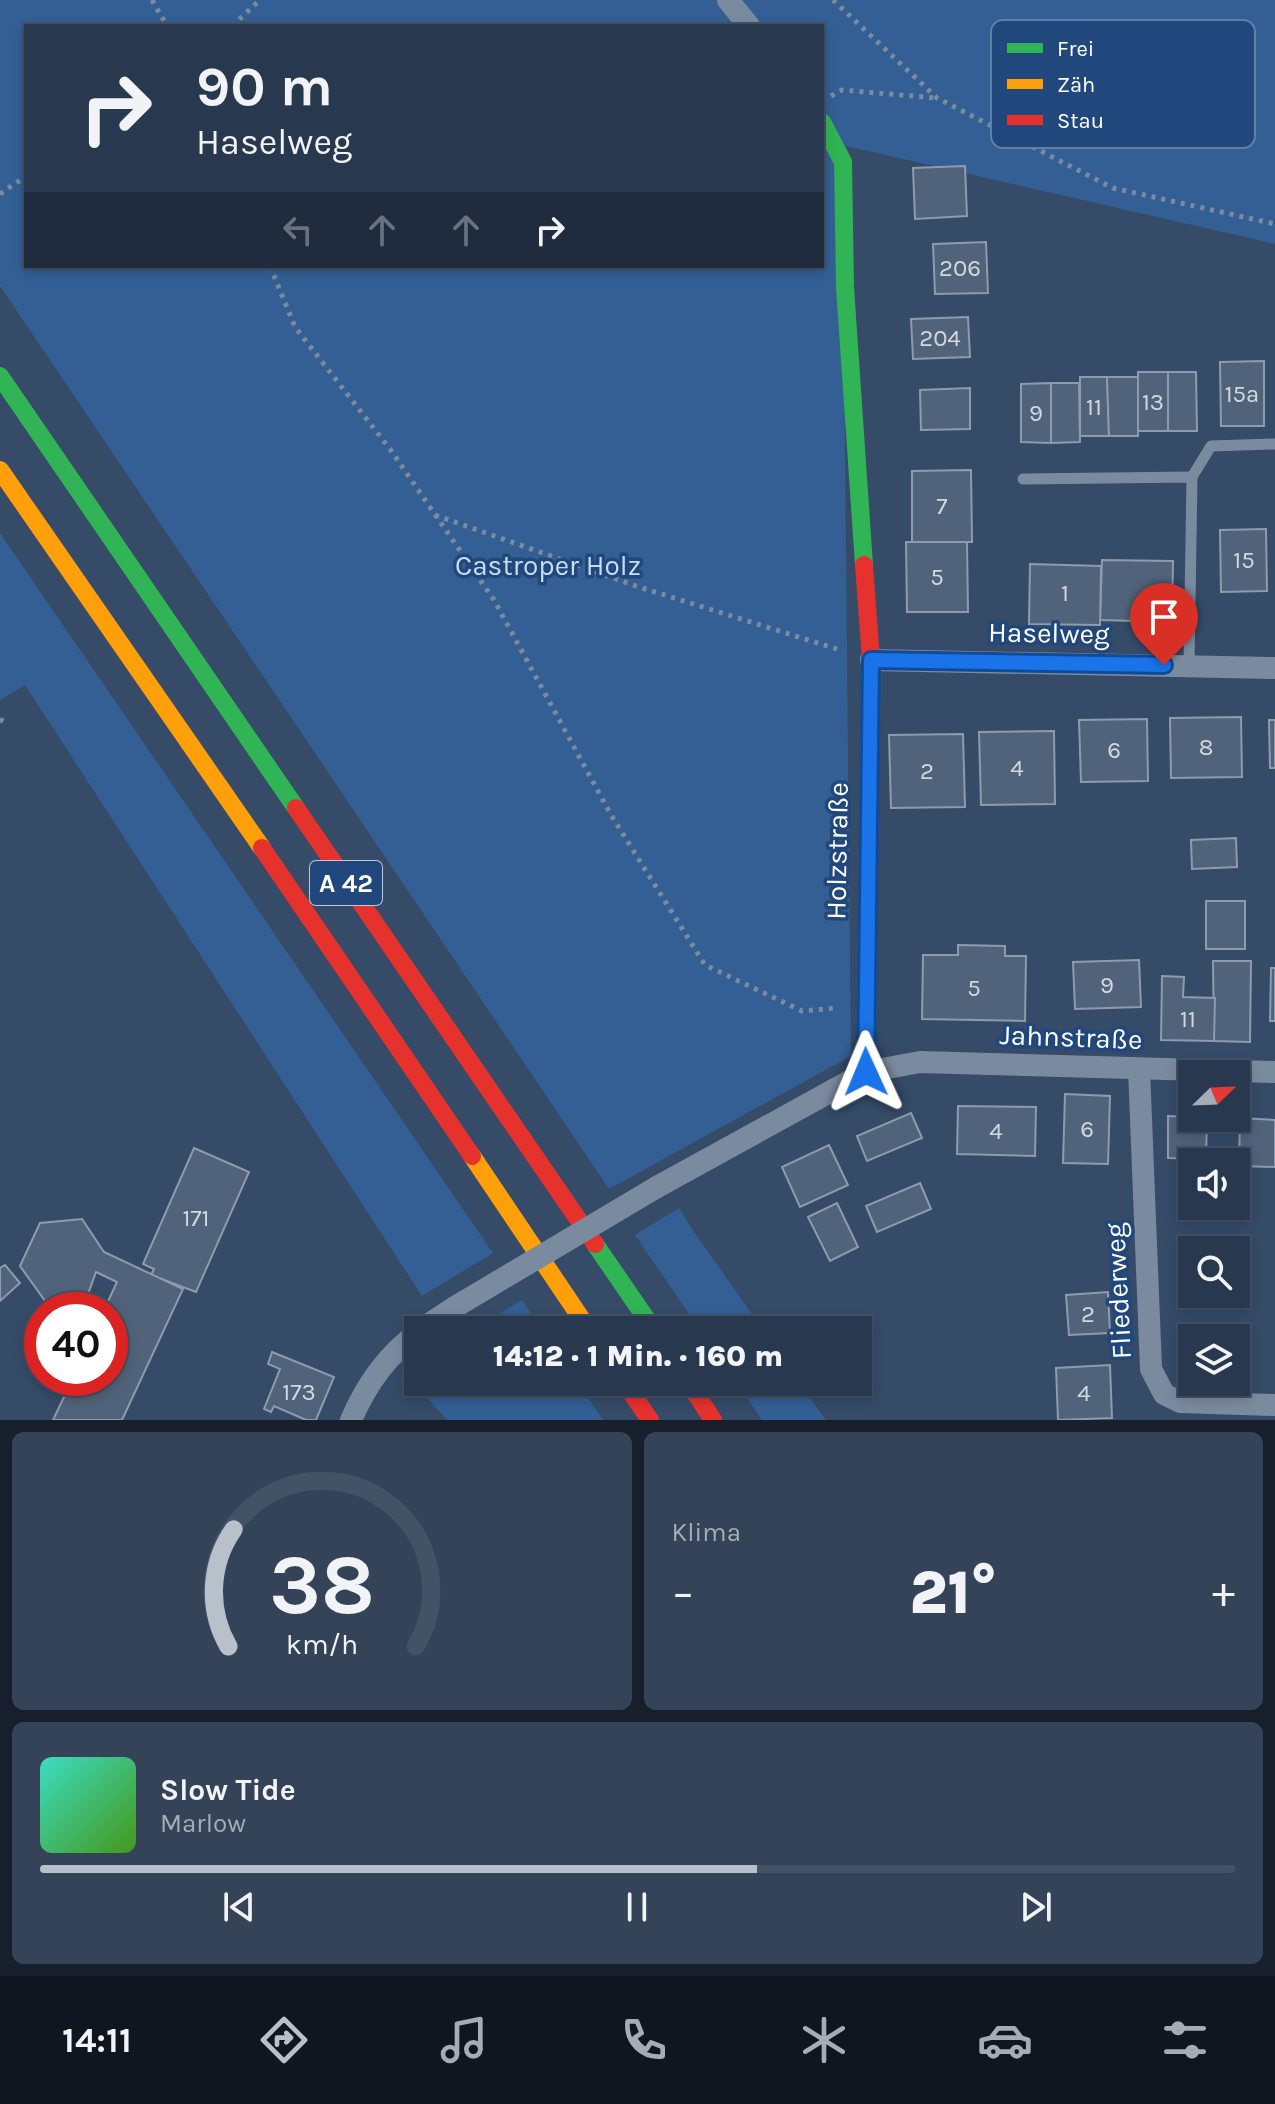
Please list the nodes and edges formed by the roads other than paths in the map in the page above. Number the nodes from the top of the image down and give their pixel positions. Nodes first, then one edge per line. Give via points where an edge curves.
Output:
1 (728, 0) edge
2 (747, 24) edge
3 (824, 126) edge
4 (0, 376) edge
5 (1275, 444) edge
6 (0, 470) edge
7 (1192, 477) junction
8 (1023, 479) dead end
9 (871, 660) junction
10 (1189, 665) junction
11 (1275, 668) edge
12 (1139, 1069) junction
13 (866, 1072) junction
14 (1275, 1072) edge
15 (442, 1316) edge
16 (580, 1316) edge
17 (644, 1316) edge
18 (404, 1343) edge
19 (634, 1396) edge
20 (697, 1396) edge
21 (1275, 1405) edge
22 (351, 1420) edge
23 (650, 1420) edge
24 (713, 1420) edge

1 - 2 street
3 - 9 main road, Holzstraße via 843,162 845,287
4 - 17 main road, A 42
5 - 7 lane via 1211,446
6 - 16 main road, A 42
7 - 8 lane
7 - 10 lane
9 - 10 street, Haselweg
9 - 13 main road, Holzstraße
10 - 11 street, Haselweg
12 - 13 street, Jahnstraße via 920,1062
12 - 14 street, Jahnstraße
12 - 21 street, Fliederweg via 1151,1369 1164,1394 1180,1402
13 - 15 street, bridge via 657,1187
18 - 22 street via 363,1393
19 - 23 main road
20 - 24 main road

